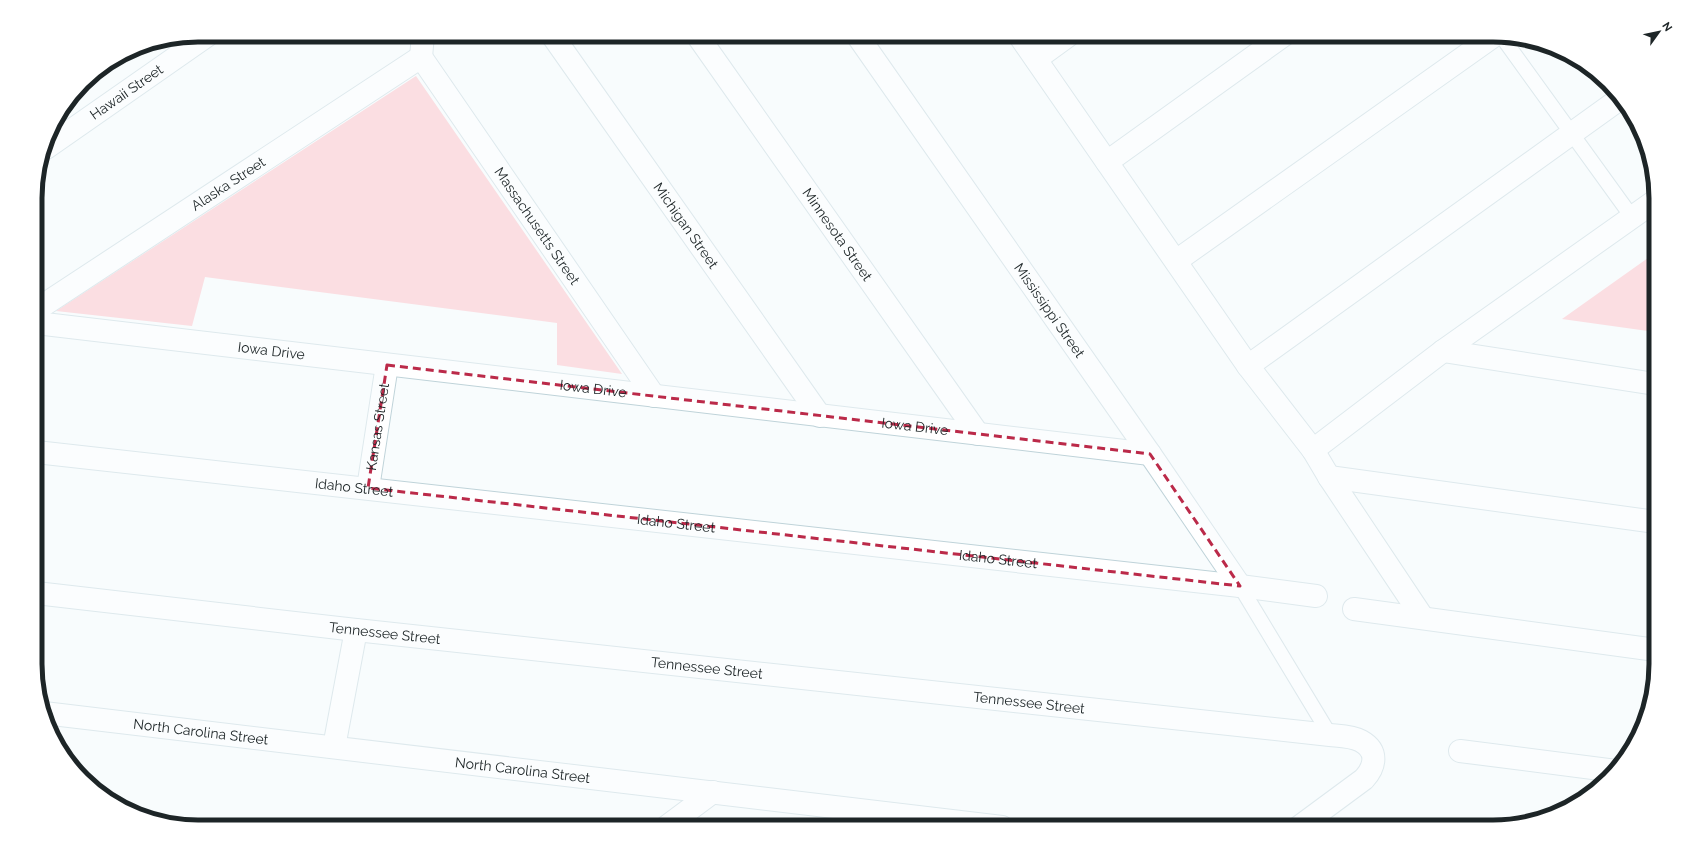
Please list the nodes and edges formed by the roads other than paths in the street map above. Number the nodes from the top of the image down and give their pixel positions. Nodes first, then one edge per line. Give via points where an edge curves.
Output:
1 (198, 42) edge
2 (422, 42) edge
3 (557, 42) edge
4 (702, 42) edge
5 (862, 42) edge
6 (1024, 42) edge
7 (1059, 42) edge
8 (1274, 42) edge
9 (1485, 42) edge
10 (1506, 42) edge
11 (421, 57) junction
12 (1036, 58) junction
13 (1616, 102) edge
14 (1571, 134) junction
15 (52, 144) edge
16 (1107, 162) junction
17 (1649, 205) edge
18 (1632, 217) junction
19 (1176, 261) junction
20 (42, 306) edge
21 (42, 324) edge
22 (1443, 351) junction
23 (387, 365) junction
24 (1248, 366) junction
25 (1649, 383) edge
26 (654, 396) junction
27 (820, 416) junction
28 (978, 434) junction
29 (1313, 450) junction
30 (42, 453) edge
31 (1150, 454) junction
32 (1329, 477) junction
33 (368, 488) junction
34 (1649, 521) edge
35 (1240, 586) junction
36 (42, 594) edge
37 (1316, 596) dead end
38 (1354, 609) dead end
39 (1423, 618) junction
40 (356, 630) junction
41 (1649, 649) edge
42 (50, 714) edge
43 (1330, 735) junction
44 (334, 747) junction
45 (1460, 751) dead end
46 (1607, 770) edge
47 (713, 792) junction
48 (887, 813) junction
49 (675, 820) edge
50 (878, 820) edge
51 (944, 820) edge
52 (1308, 820) edge

1 - 15 street, Hawaii Street
2 - 11 street
3 - 27 street, Michigan Street
4 - 28 street, Minnesota Street
5 - 31 street, Mississippi Street
6 - 12 street
7 - 12 street
8 - 16 street
9 - 19 street
10 - 14 lane
11 - 20 street, Alaska Street
11 - 26 street, Massachusetts Street
12 - 16 street
13 - 14 street
14 - 18 lane
14 - 24 street
16 - 19 street
17 - 18 street
18 - 22 street
19 - 24 street
21 - 23 street, Iowa Drive
22 - 25 street
22 - 29 street
23 - 26 street, Iowa Drive
23 - 33 street, Kansas Street
24 - 29 street
26 - 27 street, Iowa Drive
27 - 28 street, Iowa Drive
28 - 31 street, Iowa Drive
29 - 32 street
30 - 33 street, Idaho Street
31 - 35 street, Mississippi Street
32 - 34 street
32 - 39 street
33 - 35 street, Idaho Street
35 - 37 street, Idaho Street
35 - 43 lane
36 - 40 street, Tennessee Street
38 - 39 street
39 - 41 street
40 - 43 street, Tennessee Street
40 - 44 street
42 - 44 street, North Carolina Street
43 - 52 street, Tennessee Street via 1360,740 1372,753 1373,766 1364,779
44 - 47 street, North Carolina Street
45 - 46 street
47 - 48 street, North Carolina Street
47 - 49 street
48 - 50 street
48 - 51 street, North Carolina Street

